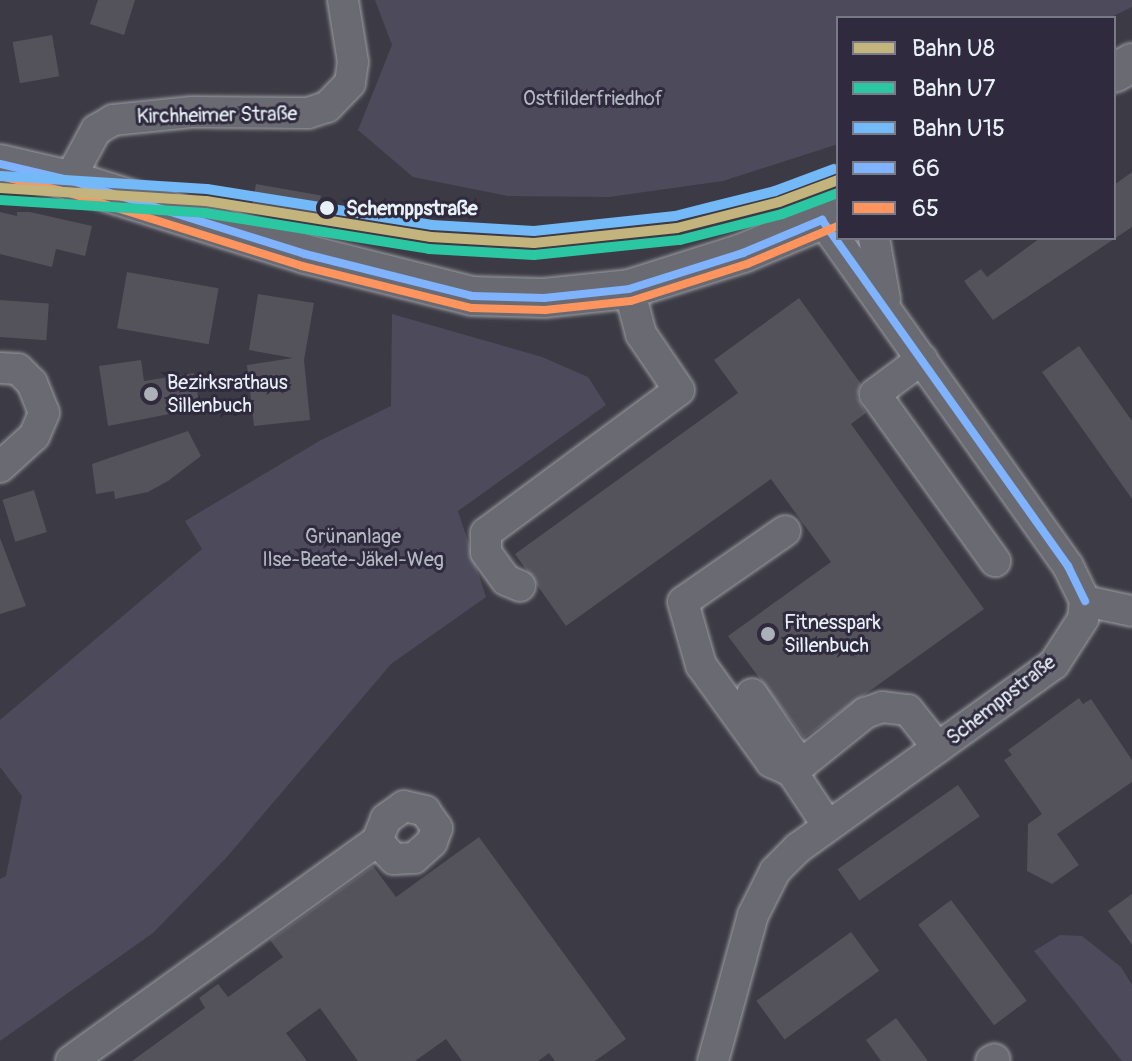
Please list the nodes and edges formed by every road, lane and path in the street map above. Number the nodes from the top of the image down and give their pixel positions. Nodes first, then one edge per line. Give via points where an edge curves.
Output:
1 (343, 0) edge
2 (0, 164) edge
3 (69, 180) junction
4 (830, 217) edge
5 (844, 240) edge
6 (874, 240) edge
7 (629, 289) junction
8 (889, 312) junction
9 (922, 359) junction
10 (0, 368) edge
11 (972, 404) dead end
12 (937, 413) dead end
13 (992, 432) dead end
14 (956, 441) dead end
15 (0, 467) edge
16 (785, 531) dead end
17 (995, 561) dead end
18 (520, 586) dead end
19 (1085, 601) junction
20 (1132, 611) edge
21 (752, 694) dead end
22 (938, 748) junction
23 (792, 772) junction
24 (828, 826) junction
25 (377, 841) dead end
26 (71, 1061) edge
27 (713, 1061) edge

1 - 3 street, Kirchheimer Straße via 353,62 350,83 327,107 308,113 192,112 113,120 96,130
2 - 3 main road
3 - 7 main road via 305,254 472,296 544,298
4 - 7 main road via 743,253
5 - 8 street
6 - 8 street
7 - 18 street via 641,334 679,390 486,533 486,552 506,580
8 - 9 street
9 - 17 street via 875,394
9 - 19 street via 1068,566
10 - 15 street via 18,369 41,400 42,425
11 - 13 street
12 - 14 street
16 - 23 street via 683,602 701,665 771,762
19 - 20 street
19 - 22 street, Schemppstraße via 1083,619 1054,664
21 - 23 street via 791,751
22 - 23 street via 908,710 882,707 865,713
22 - 24 street, Schemppstraße
23 - 24 street
24 - 27 street, Schemppstraße via 775,871 753,915
25 - 26 street

